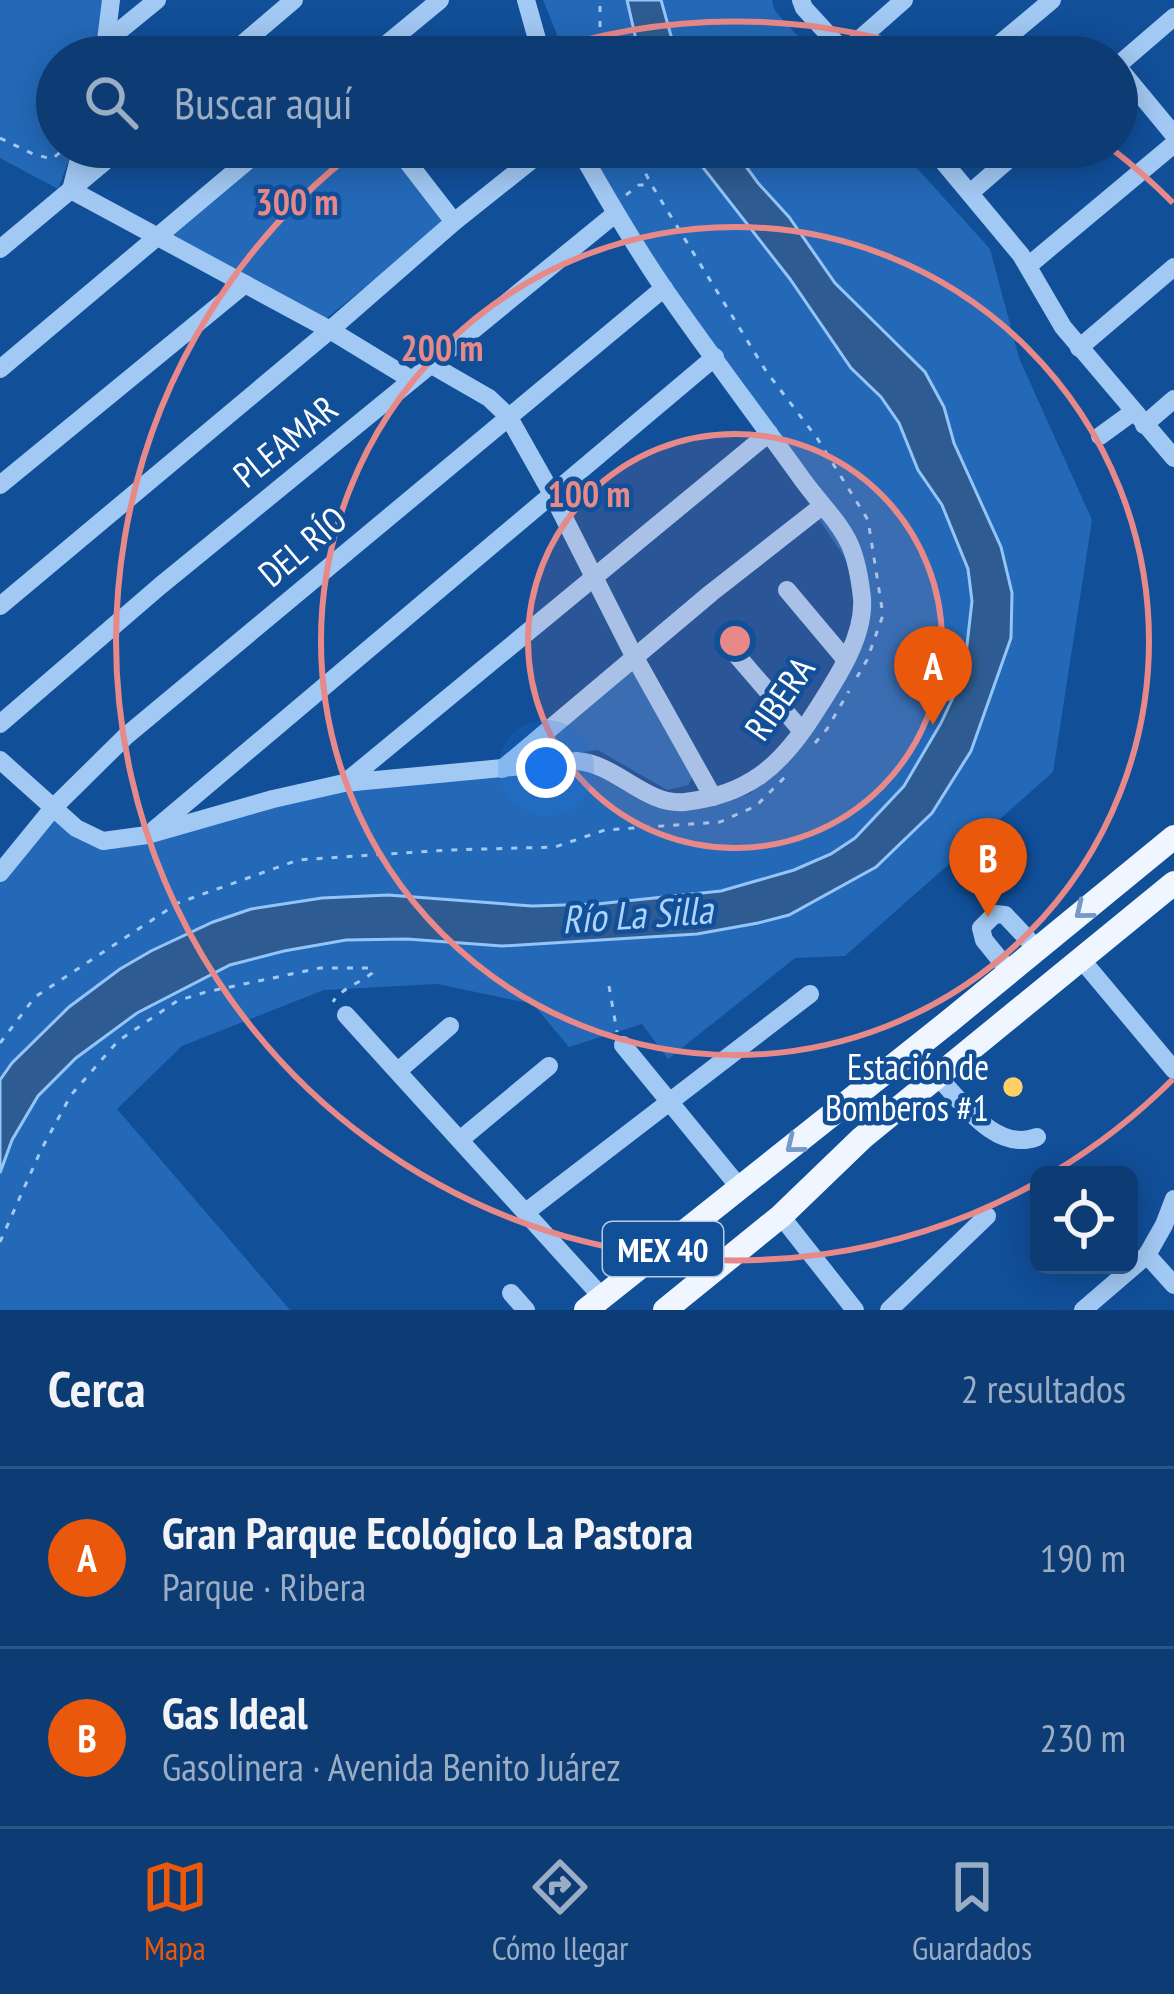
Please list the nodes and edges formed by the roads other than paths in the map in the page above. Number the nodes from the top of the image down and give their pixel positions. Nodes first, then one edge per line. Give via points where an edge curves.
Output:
1 (111, 0) edge
2 (157, 0) edge
3 (294, 0) edge
4 (440, 0) edge
5 (526, 0) edge
6 (904, 0) edge
7 (1052, 0) edge
8 (802, 4) edge
9 (1174, 17) edge
10 (107, 36) edge
11 (120, 36) edge
12 (252, 36) edge
13 (396, 36) edge
14 (536, 36) edge
15 (831, 36) edge
16 (866, 36) edge
17 (1009, 36) edge
18 (1138, 48) edge
19 (1138, 93) edge
20 (1174, 140) edge
21 (77, 168) edge
22 (97, 168) edge
23 (238, 168) edge
24 (414, 168) edge
25 (522, 168) edge
26 (590, 168) edge
27 (949, 168) edge
28 (999, 168) edge
29 (71, 190) junction
30 (970, 193) junction
31 (613, 210) junction
32 (454, 223) junction
33 (157, 237) junction
34 (0, 250) edge
35 (1028, 266) junction
36 (1174, 267) edge
37 (245, 284) junction
38 (664, 288) junction
39 (330, 331) junction
40 (1078, 347) junction
41 (715, 357) junction
42 (430, 364) junction
43 (0, 369) edge
44 (412, 380) junction
45 (1174, 399) edge
46 (508, 416) junction
47 (1139, 418) junction
48 (769, 433) junction
49 (1100, 436) dead end
50 (1174, 458) edge
51 (0, 485) edge
52 (552, 494) junction
53 (821, 506) junction
54 (593, 576) junction
55 (788, 590) dead end
56 (0, 605) edge
57 (728, 644) dead end
58 (634, 656) junction
59 (845, 659) junction
60 (0, 724) edge
61 (802, 731) junction
62 (0, 760) edge
63 (502, 769) junction
64 (344, 784) junction
65 (713, 797) junction
66 (53, 808) junction
67 (147, 835) junction
68 (1174, 837) edge
69 (0, 873) edge
70 (1174, 883) edge
71 (1037, 949) junction
72 (1081, 959) junction
73 (1010, 972) junction
74 (809, 994) dead end
75 (346, 1015) road end
76 (952, 1019) junction
77 (450, 1026) dead end
78 (622, 1045) road end
79 (976, 1046) junction
80 (1172, 1065) edge
81 (549, 1066) dead end
82 (398, 1071) junction
83 (938, 1077) junction
84 (669, 1100) junction
85 (1037, 1137) dead end
86 (461, 1139) junction
87 (740, 1188) junction
88 (1174, 1198) edge
89 (526, 1212) junction
90 (781, 1216) junction
91 (988, 1216) dead end
92 (1147, 1255) junction
93 (1174, 1285) edge
94 (511, 1292) dead end
95 (594, 1304) edge
96 (526, 1310) edge
97 (665, 1310) edge
98 (854, 1310) edge
99 (889, 1310) edge
100 (1083, 1310) edge

1 - 10 street
2 - 11 street
3 - 12 street
4 - 13 street
5 - 14 street
6 - 16 street
7 - 17 street
8 - 15 street
9 - 18 street
19 - 20 street
20 - 35 street
21 - 29 street
22 - 29 street
23 - 33 street
24 - 32 street
25 - 32 street
26 - 31 street, RIBERA
27 - 30 street
28 - 30 street
29 - 33 street
29 - 34 street
30 - 35 street
31 - 38 street, RIBERA
31 - 42 street, PLEAMAR
32 - 39 street
33 - 37 street
33 - 43 street
35 - 40 street
36 - 40 street
37 - 39 street
37 - 51 street
38 - 41 street, RIBERA
38 - 46 street, DEL RÍO
39 - 44 street
39 - 56 street
40 - 47 street
41 - 48 street, RIBERA
41 - 52 street
42 - 44 street, PLEAMAR
42 - 46 street
44 - 60 street, PLEAMAR
45 - 47 street
46 - 52 street
46 - 66 street, DEL RÍO via 126,736
47 - 49 street
47 - 50 street
48 - 53 street, RIBERA
48 - 54 street
52 - 54 street
52 - 67 street
53 - 58 street
53 - 59 street, RIBERA via 850,545 859,578 862,614
54 - 58 street
54 - 64 street
55 - 59 street
57 - 61 street
58 - 63 street
58 - 65 street
59 - 61 street, RIBERA
61 - 65 street, RIBERA via 758,779
62 - 66 street, RIBERA
63 - 64 street, RIBERA
63 - 65 street, RIBERA via 588,762 659,799
64 - 67 street, RIBERA
66 - 67 street, RIBERA via 103,841
66 - 69 street, DEL RÍO
68 -> 71 main road, MEX 40
70 - 72 main road, MEX 40
71 - 73 main road, MEX 40
71 - 73 street via 1005,915 984,922 984,940
72 - 79 main road, MEX 40
72 - 80 street
73 - 76 main road, MEX 40
74 - 84 street
75 - 82 street
76 - 79 main road
76 -> 87 main road, MEX 40
77 - 82 street
78 - 84 street
79 - 83 main road, MEX 40
81 - 86 street
82 - 86 street
83 - 85 street via 996,1133 1020,1142
83 - 90 main road, MEX 40
84 - 87 street
84 - 89 street
86 - 89 street
87 - 95 main road, MEX 40
88 - 92 street
89 - 95 street
90 - 97 main road, MEX 40
90 - 98 street
91 - 99 street
92 - 93 street
92 - 100 street
94 - 96 street

